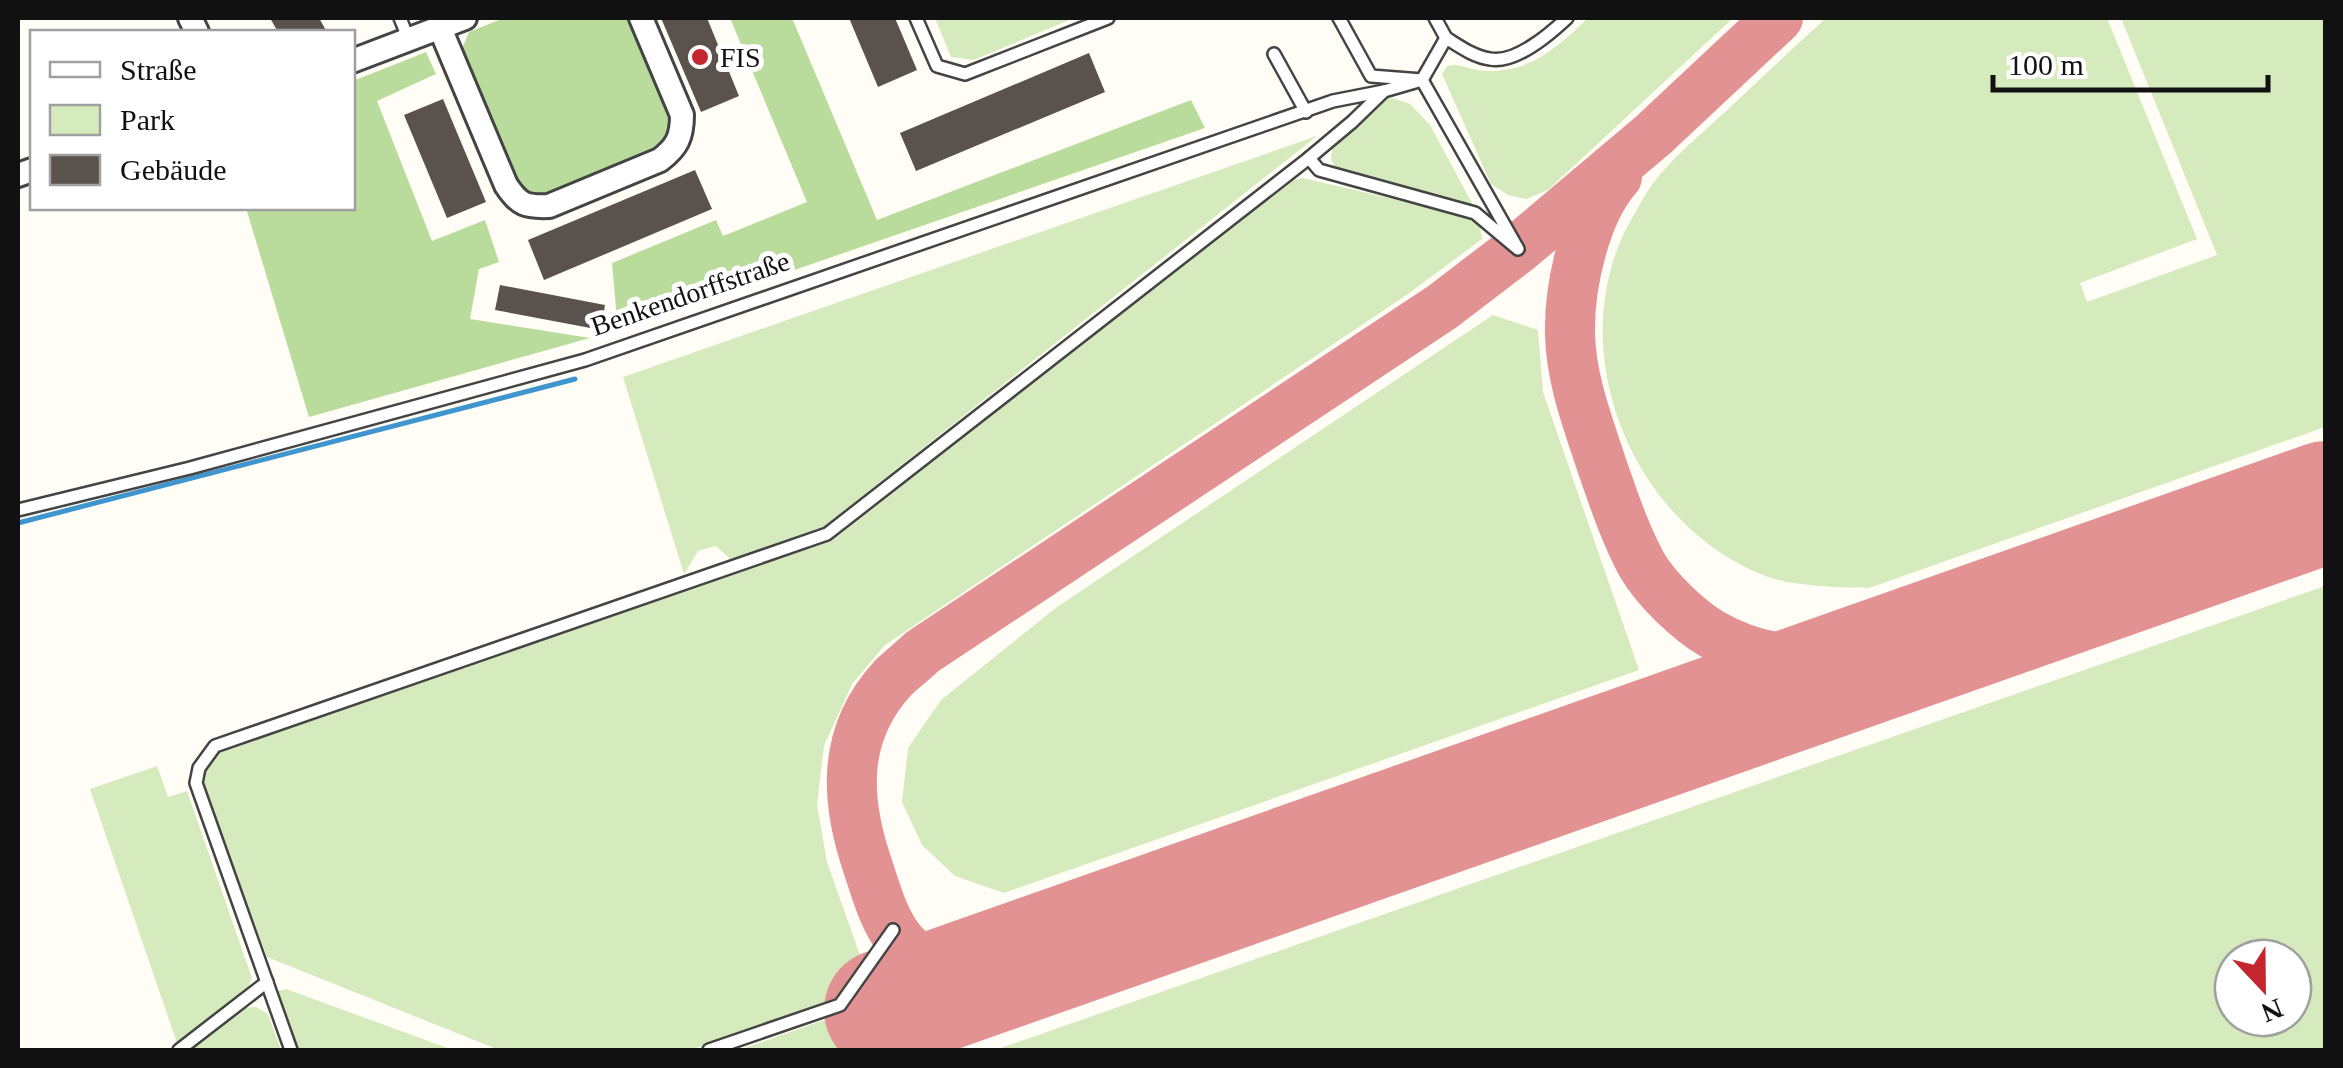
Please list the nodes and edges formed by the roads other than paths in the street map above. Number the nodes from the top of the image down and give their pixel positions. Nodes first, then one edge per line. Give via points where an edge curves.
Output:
1 (400, 18) edge
2 (465, 18) edge
3 (641, 18) edge
4 (916, 18) edge
5 (1108, 18) edge
6 (1339, 18) edge
7 (1434, 18) edge
8 (1567, 18) edge
9 (440, 28) junction
10 (1446, 38) junction
11 (409, 40) junction
12 (1274, 54) dead end
13 (355, 61) edge
14 (1422, 80) junction
15 (1384, 91) junction
16 (1306, 112) junction
17 (1308, 158) junction
18 (18, 510) edge
19 (894, 930) dead end
20 (267, 982) junction
21 (179, 1050) edge
22 (291, 1050) edge
23 (709, 1050) edge

1 - 11 lane
2 - 9 street
3 - 9 street via 682,115 675,149 549,206 515,200
4 - 5 lane via 937,66 965,74
6 - 14 lane via 1371,76
7 - 10 lane
8 - 10 lane via 1545,39 1493,60
9 - 11 street
10 - 14 lane
11 - 13 street
12 - 16 lane
14 - 15 lane, Benkendorffstraße
14 - 17 lane via 1518,250 1475,213 1319,170
15 - 16 lane, Benkendorffstraße
15 - 17 lane
16 - 18 lane, Benkendorffstraße via 584,360
17 - 20 lane via 827,534 215,746 196,783
19 - 23 lane via 840,1004
20 - 21 lane
20 - 22 lane

